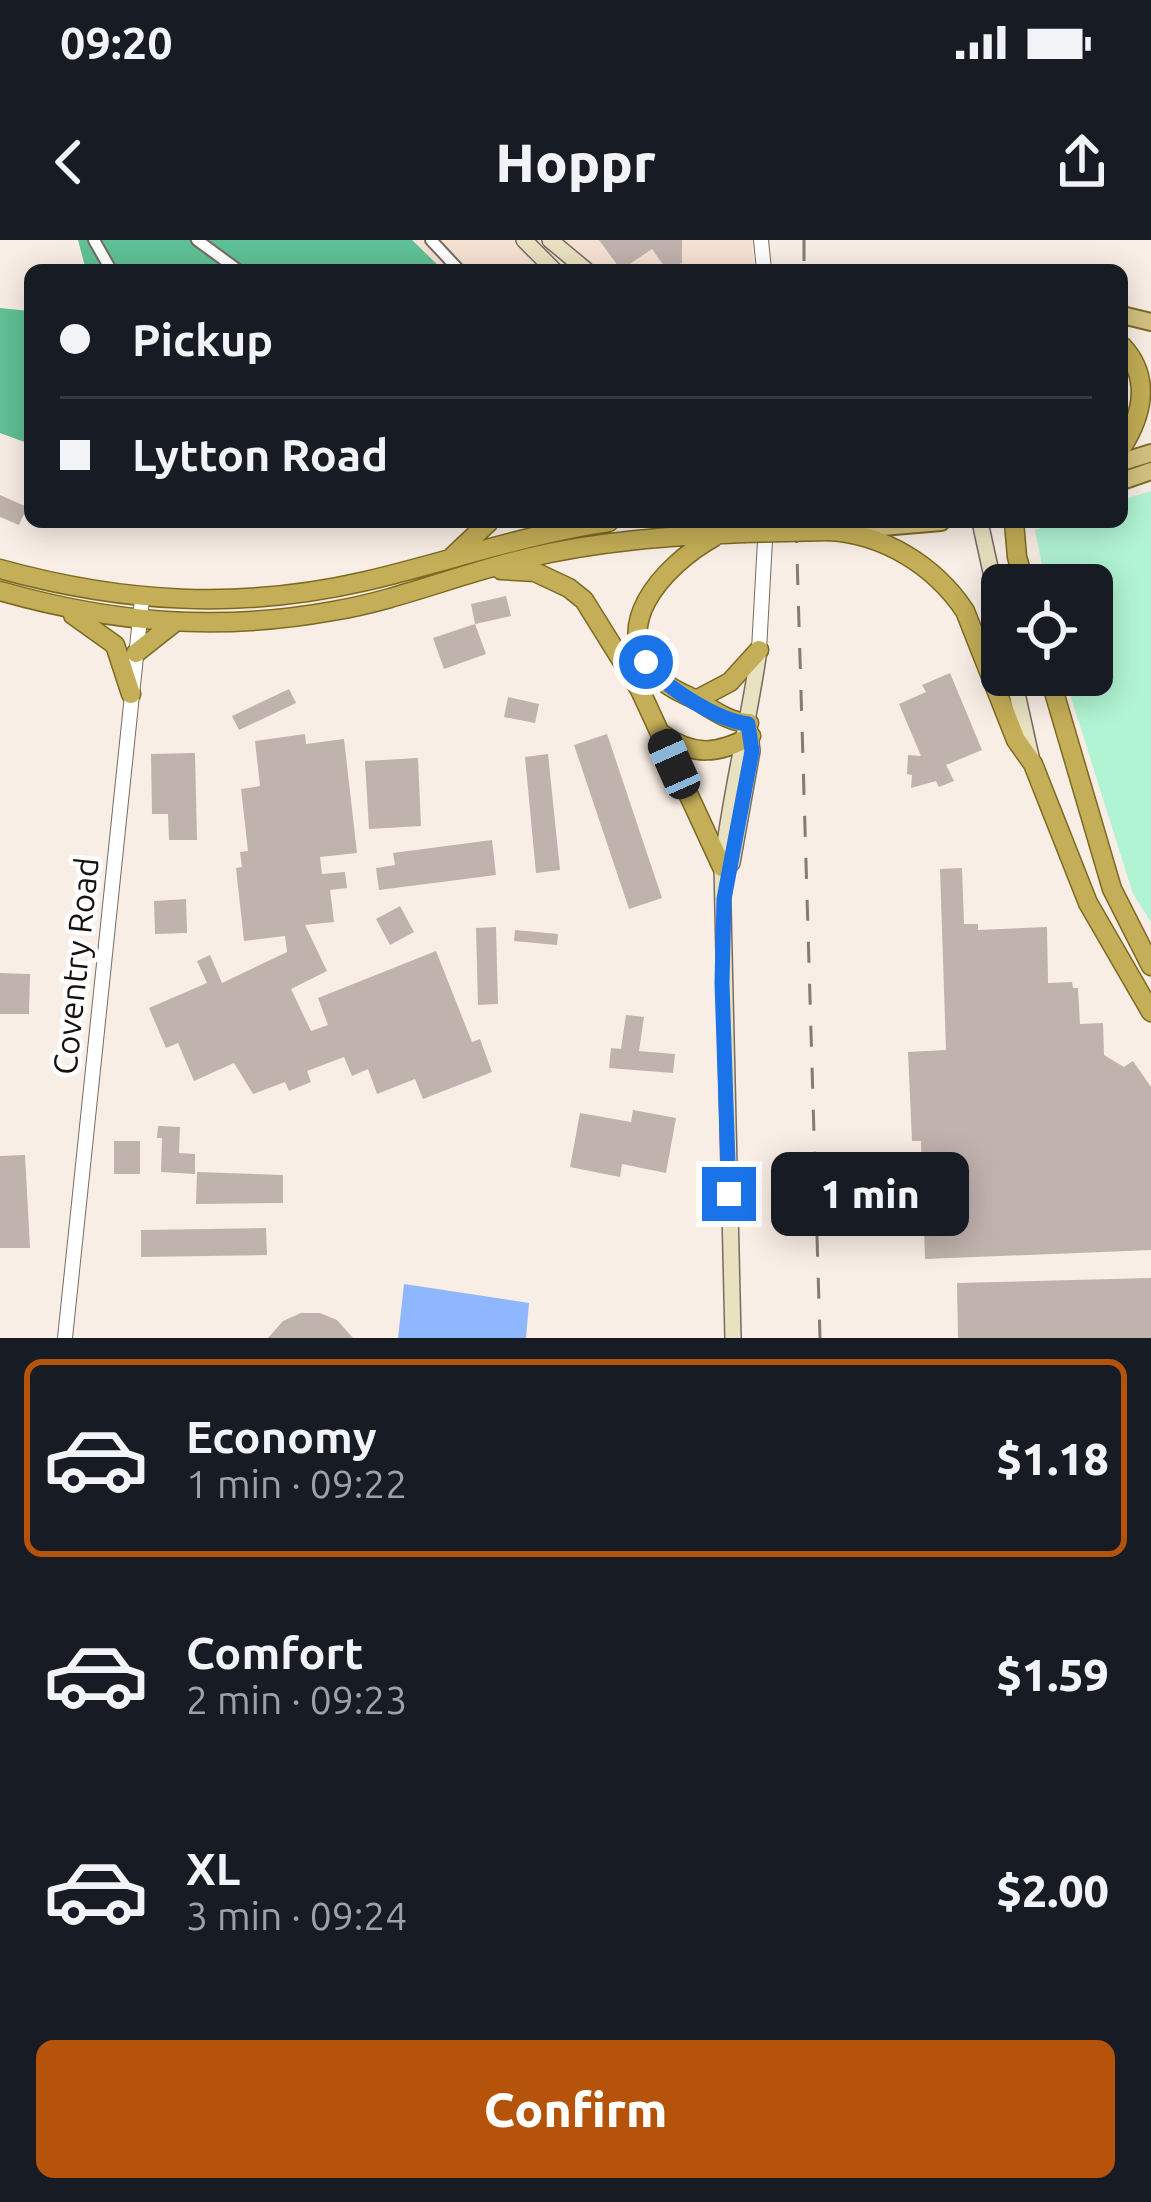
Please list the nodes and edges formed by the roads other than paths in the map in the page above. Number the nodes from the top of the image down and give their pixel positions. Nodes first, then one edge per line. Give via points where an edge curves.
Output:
1 (197, 240) edge
2 (431, 240) edge
3 (524, 240) edge
4 (550, 240) edge
5 (230, 264) edge
6 (453, 264) edge
7 (548, 264) edge
8 (579, 264) edge
9 (1128, 355) edge
10 (1128, 437) edge
11 (483, 528) edge
12 (575, 528) edge
13 (766, 528) edge
14 (869, 528) edge
15 (981, 528) edge
16 (1012, 528) edge
17 (833, 531) junction
18 (718, 534) junction
19 (449, 559) junction
20 (989, 564) edge
21 (1019, 564) edge
22 (488, 568) junction
23 (0, 569) edge
24 (0, 591) edge
25 (142, 599) junction
26 (65, 610) junction
27 (140, 622) junction
28 (174, 623) junction
29 (759, 650) junction
30 (136, 653) junction
31 (131, 694) junction
32 (1018, 696) edge
33 (1055, 696) edge
34 (695, 700) junction
35 (661, 733) junction
36 (747, 734) junction
37 (1033, 764) junction
38 (722, 867) junction
39 (724, 899) junction
40 (1151, 966) edge
41 (1151, 1012) edge
42 (65, 1338) edge
43 (733, 1338) edge

1 - 5 street
2 - 6 street
3 - 7 main road
4 - 8 main road
9 - 10 highway via 1143,387
11 - 19 highway
12 - 19 highway
13 - 29 street
14 - 17 main road
15 - 20 main road
16 - 21 highway
17 - 18 highway, bridge
17 - 37 highway via 894,550 943,581 965,611
18 - 22 highway via 611,541
18 - 34 highway via 663,574 639,622 646,662
19 - 25 highway via 286,595
22 - 28 highway via 334,611
22 - 35 highway via 535,572 584,600
23 - 25 highway
24 - 26 highway
25 - 27 street, Coventry Road
26 - 27 highway
26 - 31 highway via 111,640
27 - 28 highway
27 - 30 street, Coventry Road
28 - 30 highway
29 - 34 highway via 730,682
29 - 36 main road
30 - 31 street, Coventry Road
31 - 42 street, Coventry Road
32 - 37 main road
33 - 40 highway via 1112,890
34 - 36 highway
35 - 36 highway via 691,750 721,750
35 - 38 highway
36 - 38 main road
36 - 39 main road via 752,751
37 - 41 highway via 1088,903
38 - 39 main road
39 - 43 main road

